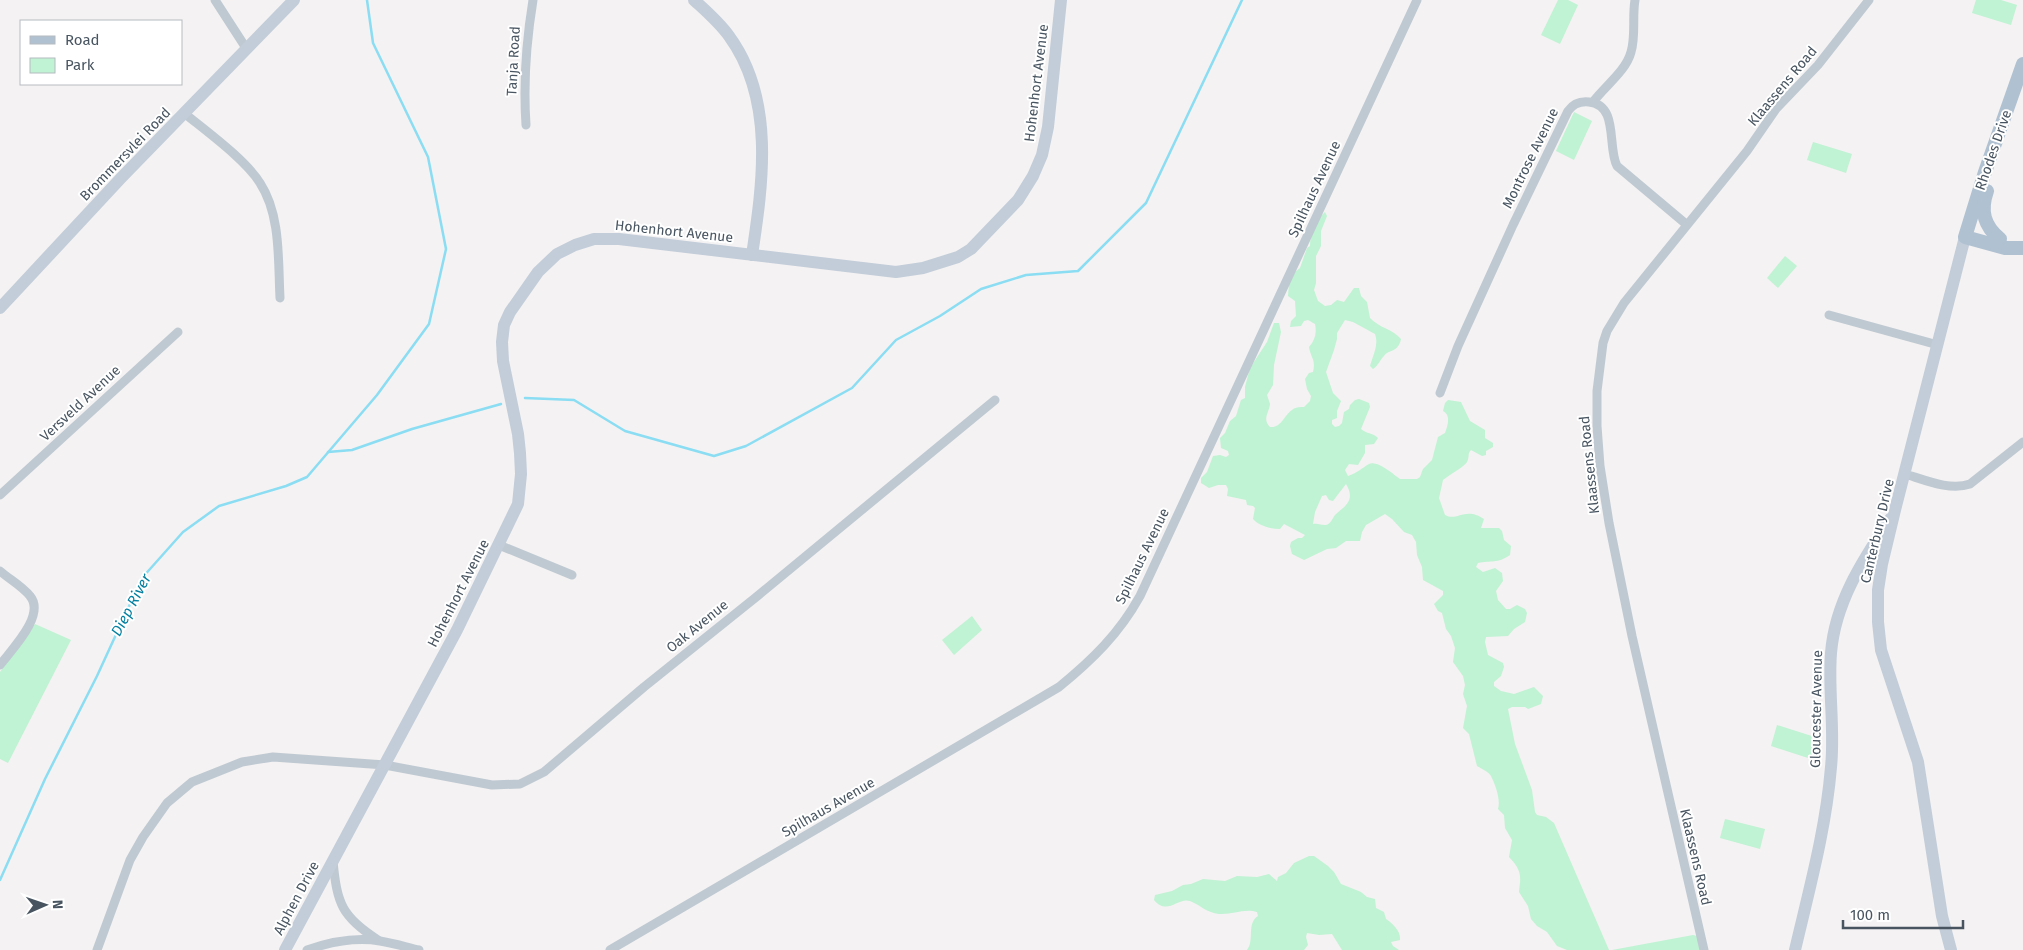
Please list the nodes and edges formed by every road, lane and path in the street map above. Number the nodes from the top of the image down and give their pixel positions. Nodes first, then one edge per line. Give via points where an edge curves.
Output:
1 (215, 0) edge
2 (294, 0) edge
3 (533, 0) edge
4 (694, 0) edge
5 (1061, 0) edge
6 (1417, 0) edge
7 (1635, 0) edge
8 (1869, 0) edge
9 (246, 48) junction
10 (2023, 64) edge
11 (1593, 102) junction
12 (184, 113) junction
13 (526, 125) dead end
14 (2002, 125) junction
15 (1686, 224) junction
16 (1966, 234) junction
17 (2000, 239) junction
18 (2023, 240) edge
19 (2023, 248) edge
20 (752, 255) junction
21 (280, 298) dead end
22 (0, 308) edge
23 (1829, 315) dead end
24 (178, 332) dead end
25 (1938, 345) junction
26 (1440, 392) dead end
27 (995, 400) dead end
28 (2023, 442) edge
29 (1905, 474) junction
30 (0, 495) edge
31 (1895, 510) junction
32 (499, 545) junction
33 (0, 571) edge
34 (572, 575) dead end
35 (0, 665) edge
36 (386, 765) junction
37 (334, 861) junction
38 (379, 941) junction
39 (97, 950) edge
40 (285, 950) edge
41 (307, 950) edge
42 (419, 950) edge
43 (610, 950) edge
44 (1704, 950) edge
45 (1795, 950) edge
46 (1951, 950) edge

1 - 9 street
2 - 9 street, Brommersvlei Road
3 - 13 street, Tanja Road via 526,38
4 - 20 street via 729,36 756,92 761,121 761,191
5 - 20 street, Hohenhort Avenue via 1048,127 1042,155 1018,200 971,249 958,257 923,268 896,272
6 - 43 street, Spilhaus Avenue via 1140,596 1117,632 1089,663 1059,687
7 - 11 street via 1633,47 1629,58
8 - 15 street, Klaassens Road via 1818,65 1776,109 1747,151
9 - 12 street, Brommersvlei Road
10 - 14 main road, Rhodes Drive
11 - 15 street via 1608,117 1613,156 1620,170
11 - 26 street, Montrose Avenue via 1580,102 1568,111 1513,225
12 - 21 street via 260,182 272,210 275,227
12 - 22 street, Brommersvlei Road
14 - 16 main road, Rhodes Drive
14 - 17 main road via 1998,160 1983,210 1988,227
15 - 44 street, Klaassens Road via 1624,303 1607,331 1600,358 1597,426 1600,466 1634,645
16 - 17 main road
16 - 19 main road via 2005,248
16 - 25 street, Canterbury Drive
17 - 18 main road
20 - 32 street, Hohenhort Avenue via 619,238 594,239 575,244 558,254 538,272 504,325 503,361 518,434 521,474 518,504
23 - 25 street
24 - 30 street, Versveld Avenue
25 - 29 street, Canterbury Drive
27 - 36 street, Oak Avenue via 544,772 520,784 492,785
28 - 29 street via 1962,487
29 - 31 street, Canterbury Drive
31 - 45 street, Gloucester Avenue via 1851,582 1838,616 1831,658 1832,767 1824,824
31 - 46 street, Canterbury Drive via 1878,590 1881,650 1918,762 1942,916
32 - 34 street
32 - 36 street, Hohenhort Avenue
33 - 35 street via 30,595 35,604 31,623
36 - 37 street, Hohenhort Avenue
36 - 39 street, Oak Avenue via 273,758 242,762 192,782 167,803 142,837 130,860
37 - 38 street via 339,899 346,914
37 - 40 street, Alphen Drive
38 - 41 street via 331,943
38 - 42 street

